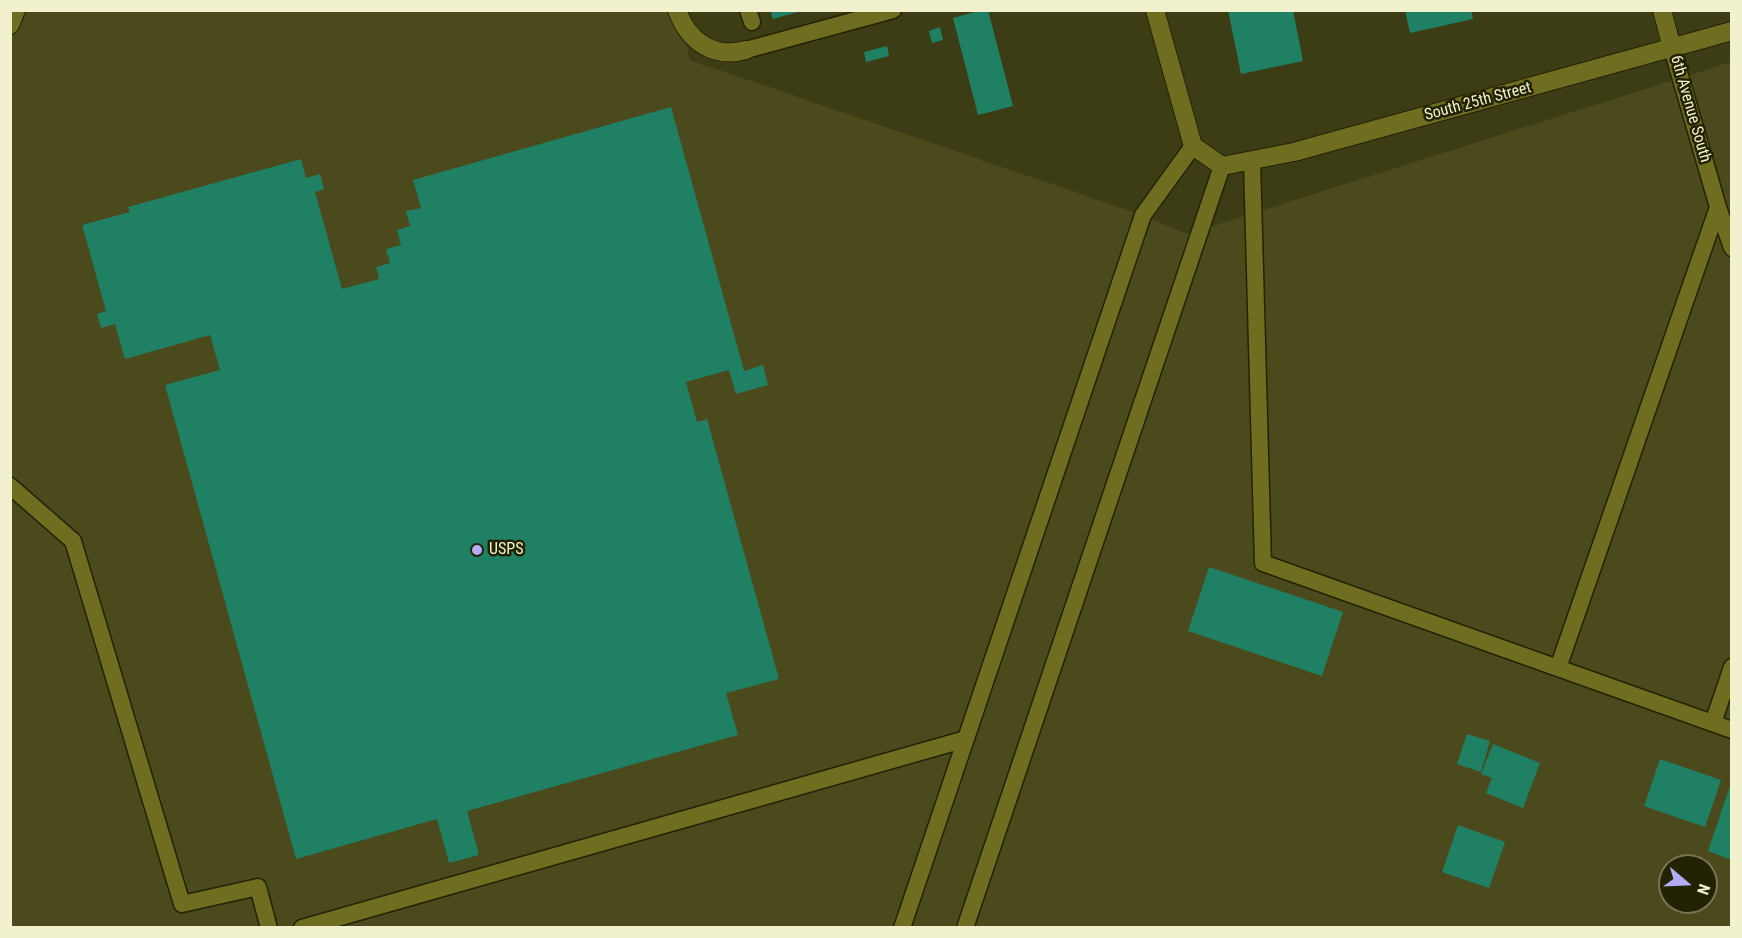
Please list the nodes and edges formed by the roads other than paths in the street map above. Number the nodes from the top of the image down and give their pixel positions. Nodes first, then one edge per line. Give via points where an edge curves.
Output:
1 (16, 10) edge
2 (677, 10) edge
3 (893, 10) edge
4 (1155, 10) edge
5 (1662, 10) edge
6 (10, 25) edge
7 (1731, 31) edge
8 (1672, 48) junction
9 (746, 50) joint
10 (1192, 146) junction
11 (1252, 161) junction
12 (1222, 166) junction
13 (1718, 207) junction
14 (1731, 248) edge
15 (10, 486) edge
16 (1731, 667) edge
17 (1558, 668) junction
18 (1713, 723) junction
19 (1731, 730) edge
20 (966, 739) junction
21 (269, 927) edge
22 (302, 927) edge
23 (902, 927) edge
24 (965, 927) edge

1 - 6 street
2 - 9 street via 688,33 707,47 724,53
3 - 9 lane
4 - 10 street
5 - 8 street, 6th Avenue South
7 - 8 street, South 25th Street
8 - 11 street, South 25th Street
8 - 13 lane, 6th Avenue South
10 - 12 street
10 - 20 lane via 1143,215
11 - 12 street, South 25th Street
11 - 17 lane via 1263,563
12 - 24 lane
13 - 14 lane, 6th Avenue South
13 - 17 lane
15 - 21 lane via 73,541 182,904 258,887
16 - 18 lane
17 - 18 lane
18 - 19 lane
20 - 22 lane
20 - 23 lane

